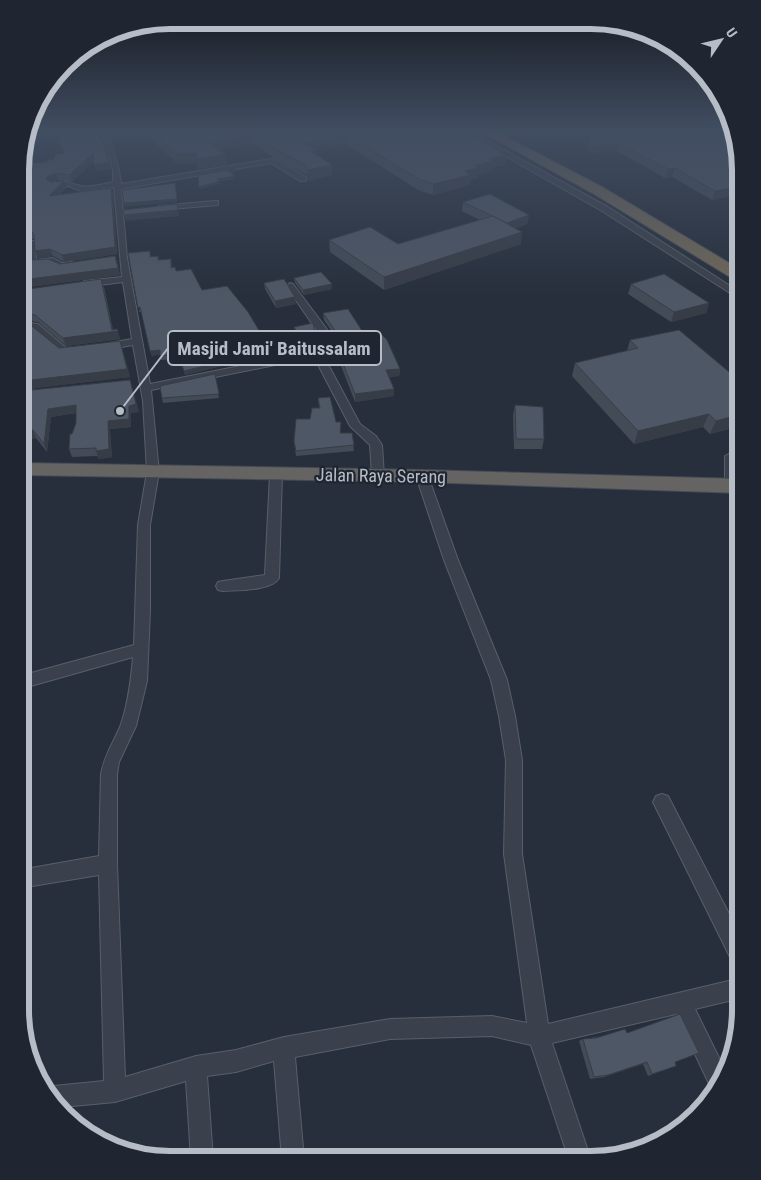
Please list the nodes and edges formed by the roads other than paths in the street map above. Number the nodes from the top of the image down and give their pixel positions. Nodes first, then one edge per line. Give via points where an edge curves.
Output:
1 (75, 186) edge
2 (107, 186) edge
3 (117, 186) edge
4 (564, 186) edge
5 (589, 186) edge
6 (609, 186) edge
7 (215, 203) dead end
8 (147, 209) edge
9 (29, 243) edge
10 (732, 257) edge
11 (79, 264) edge
12 (732, 271) edge
13 (128, 280) junction
14 (72, 286) edge
15 (290, 286) edge
16 (732, 291) edge
17 (29, 326) edge
18 (138, 342) junction
19 (318, 354) junction
20 (141, 384) junction
21 (29, 469) edge
22 (153, 472) junction
23 (276, 474) junction
24 (378, 476) junction
25 (422, 476) junction
26 (732, 486) edge
27 (223, 586) dead end
28 (140, 649) junction
29 (29, 681) edge
30 (662, 802) dead end
31 (108, 864) junction
32 (29, 877) edge
33 (732, 940) edge
34 (732, 990) edge
35 (681, 1002) junction
36 (539, 1036) junction
37 (284, 1048) junction
38 (196, 1067) junction
39 (717, 1075) edge
40 (115, 1091) junction
41 (59, 1097) edge
42 (201, 1151) edge
43 (292, 1151) edge
44 (577, 1151) edge

1 - 2 street via 81,189
3 - 13 street via 123,212 118,258
4 - 16 street
5 - 12 highway
6 - 10 highway
7 - 8 street
9 - 11 street via 32,243 32,263 53,261 62,267
13 - 14 street
13 - 18 street
15 - 19 street via 335,347
17 - 18 street via 36,326 63,352
18 - 20 street
19 - 20 street
19 - 24 street via 356,426 376,445
20 - 22 street via 148,401
21 - 22 highway, Jalan Raya Serang
22 - 23 highway, Jalan Raya Serang
22 - 28 street via 144,525
23 - 24 highway, Jalan Raya Serang
23 - 27 street via 272,578 264,582
24 - 25 highway, Jalan Raya Serang
25 - 26 highway, Jalan Raya Serang
25 - 36 street via 451,560 499,680 508,716 514,760 513,854
28 - 29 street
28 - 31 street via 134,706 109,774
30 - 33 street
31 - 32 street
31 - 40 street
34 - 35 street
35 - 36 street
35 - 39 street
36 - 37 street via 492,1026 390,1029
36 - 44 street
37 - 38 street via 236,1061
37 - 43 street
38 - 40 street
38 - 42 street
40 - 41 street

